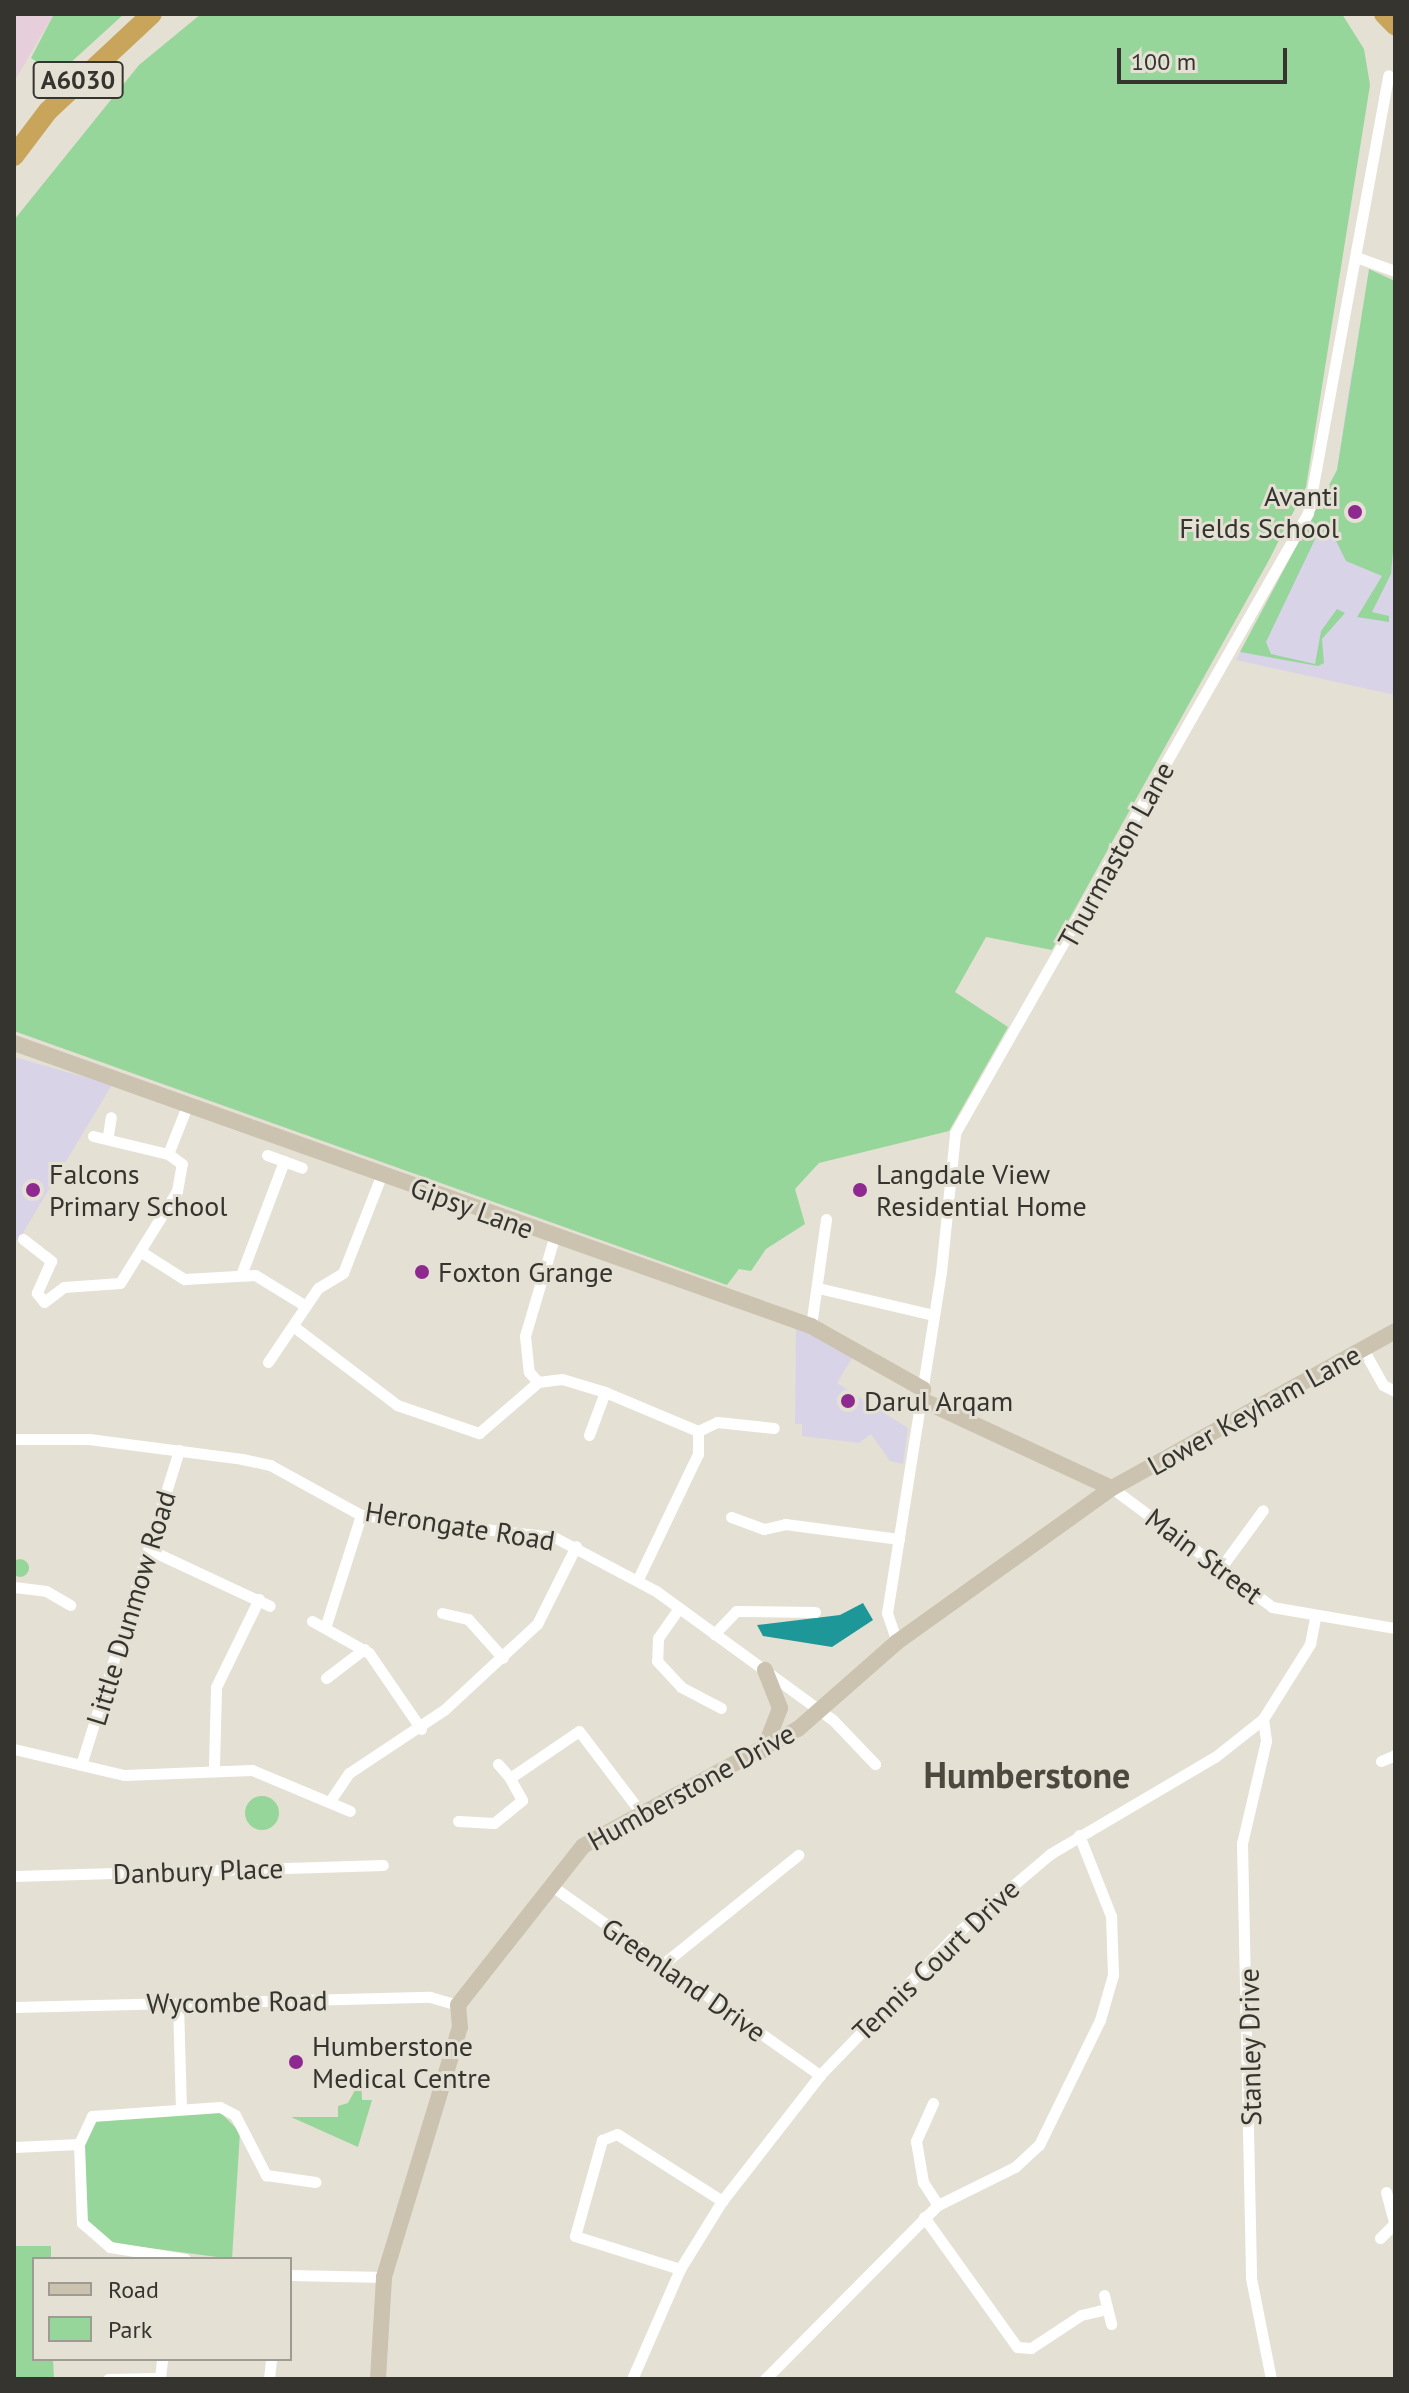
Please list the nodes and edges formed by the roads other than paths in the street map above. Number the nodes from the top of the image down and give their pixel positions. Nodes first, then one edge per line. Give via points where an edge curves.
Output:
1 (152, 14) edge
2 (1384, 14) edge
3 (1395, 25) edge
4 (1388, 75) dead end
5 (14, 156) edge
6 (1356, 257) junction
7 (1395, 271) edge
8 (14, 1043) edge
9 (187, 1106) junction
10 (111, 1117) dead end
11 (108, 1135) junction
12 (93, 1136) dead end
13 (168, 1154) junction
14 (267, 1155) dead end
15 (284, 1161) junction
16 (302, 1168) dead end
17 (381, 1176) junction
18 (826, 1219) dead end
19 (554, 1238) junction
20 (23, 1239) dead end
21 (143, 1253) junction
22 (241, 1275) junction
23 (818, 1288) junction
24 (304, 1305) junction
25 (933, 1315) junction
26 (293, 1326) junction
27 (811, 1326) junction
28 (1395, 1331) edge
29 (1363, 1349) junction
30 (268, 1362) dead end
31 (538, 1382) junction
32 (1395, 1391) edge
33 (605, 1392) junction
34 (922, 1395) junction
35 (774, 1428) dead end
36 (698, 1431) junction
37 (589, 1435) dead end
38 (14, 1439) edge
39 (179, 1450) junction
40 (1112, 1488) junction
41 (1263, 1510) dead end
42 (361, 1515) junction
43 (731, 1517) dead end
44 (899, 1539) junction
45 (576, 1546) junction
46 (150, 1550) junction
47 (1222, 1566) junction
48 (638, 1579) junction
49 (14, 1587) edge
50 (259, 1599) junction
51 (70, 1605) dead end
52 (270, 1606) dead end
53 (679, 1608) junction
54 (815, 1612) dead end
55 (442, 1613) dead end
56 (1315, 1618) junction
57 (312, 1621) dead end
58 (325, 1628) junction
59 (1395, 1628) edge
60 (714, 1634) junction
61 (897, 1642) junction
62 (364, 1649) junction
63 (503, 1658) junction
64 (765, 1670) junction
65 (326, 1678) dead end
66 (721, 1708) dead end
67 (819, 1710) junction
68 (1263, 1719) junction
69 (421, 1729) junction
70 (14, 1749) edge
71 (763, 1751) junction
72 (1395, 1755) edge
73 (1381, 1761) dead end
74 (498, 1764) dead end
75 (875, 1764) dead end
76 (81, 1765) junction
77 (214, 1766) junction
78 (510, 1778) junction
79 (332, 1798) junction
80 (639, 1810) junction
81 (350, 1811) dead end
82 (458, 1821) dead end
83 (1079, 1835) junction
84 (798, 1855) dead end
85 (383, 1865) dead end
86 (14, 1876) edge
87 (549, 1884) junction
88 (663, 1964) junction
89 (178, 2003) junction
90 (458, 2005) junction
91 (14, 2007) edge
92 (820, 2075) junction
93 (933, 2103) dead end
94 (181, 2108) junction
95 (79, 2144) junction
96 (14, 2147) edge
97 (316, 2182) dead end
98 (1386, 2192) dead end
99 (722, 2201) junction
100 (938, 2205) junction
101 (924, 2217) junction
102 (1394, 2225) edge
103 (1380, 2238) dead end
104 (171, 2257) edge
105 (680, 2269) junction
106 (292, 2275) edge
107 (384, 2277) junction
108 (1104, 2295) dead end
109 (1107, 2309) junction
110 (1111, 2324) dead end
111 (160, 2378) edge
112 (108, 2379) edge
113 (378, 2379) edge
114 (632, 2379) edge
115 (765, 2379) edge
116 (1271, 2379) edge

1 - 5 highway, A6030 via 48,111
2 - 3 highway
4 - 6 street, Thurmaston Lane
6 - 7 street
6 - 25 street, Thurmaston Lane via 1308,513 1037,995 970,1096 955,1133
8 - 9 street, Gipsy Lane
9 - 13 street
9 - 17 street, Gipsy Lane
10 - 11 street
11 - 12 street
11 - 13 street
13 - 21 street via 182,1164 177,1191
14 - 15 street
15 - 16 street
15 - 22 street
17 - 19 street, Gipsy Lane
17 - 24 street via 343,1273
18 - 23 street
19 - 27 street, Gipsy Lane
19 - 31 street via 522,1354
20 - 21 street via 51,1261 37,1293 44,1302 64,1287 113,1288
21 - 22 street via 184,1279
22 - 24 street via 265,1278
23 - 25 street
23 - 27 street
24 - 26 street
25 - 34 street, Thurmaston Lane
26 - 30 street
26 - 31 street via 397,1405 479,1433
27 - 34 street, Gipsy Lane
28 - 29 street, Lower Keyham Lane
29 - 32 street via 1383,1385
29 - 40 street, Lower Keyham Lane
31 - 33 street via 562,1379
33 - 36 street
33 - 37 street
34 - 40 street, Gipsy Lane
34 - 44 street, Thurmaston Lane
35 - 36 street via 717,1422
36 - 48 street via 698,1454
38 - 39 street, Herongate Road
39 - 42 street, Herongate Road via 270,1465
39 - 46 street, Little Dunmow Road
40 - 47 street, Main Street
40 - 61 street, Humberstone Drive
41 - 47 street
42 - 45 street, Herongate Road via 500,1527
42 - 58 street
43 - 44 street via 764,1529 795,1525
44 - 61 street, Thurmaston Lane via 887,1613
45 - 48 street, Herongate Road
45 - 63 street via 537,1624
46 - 50 street
46 - 76 street, Little Dunmow Road
47 - 56 street, Main Street via 1264,1602
48 - 53 street, Herongate Road
49 - 51 street via 46,1591
50 - 52 street
50 - 77 street via 216,1687
53 - 60 street, Herongate Road
53 - 66 street via 658,1638 657,1661 681,1687
54 - 60 street via 736,1611
55 - 63 street via 468,1619
56 - 59 street, Main Street
56 - 68 street, Tennis Court Drive via 1310,1644
57 - 58 street
58 - 62 street
60 - 64 street, Herongate Road
61 - 67 street, Humberstone Drive
62 - 65 street
62 - 69 street
63 - 69 street
64 - 67 street, Herongate Road
64 - 71 street via 780,1708
67 - 71 street, Humberstone Drive
67 - 75 street, Herongate Road
68 - 83 street, Tennis Court Drive via 1215,1757
68 - 116 street, Stanley Drive via 1266,1741 1242,1843 1251,2278
69 - 79 street via 349,1773
70 - 76 street
71 - 80 street, Humberstone Drive
72 - 73 street
74 - 78 street
76 - 77 street via 124,1775
77 - 79 street via 252,1770
78 - 80 street via 579,1731
78 - 82 street via 520,1804 494,1823
79 - 81 street
80 - 87 street, Humberstone Drive via 583,1846
83 - 92 street, Tennis Court Drive via 957,1933
83 - 100 street via 1111,1916 1114,1959 1105,2006 1035,2151
84 - 88 street
85 - 86 street, Danbury Place via 366,1859
87 - 88 street, Greenland Drive
87 - 90 street, Humberstone Drive
88 - 92 street, Greenland Drive
89 - 90 street, Wycombe Road via 430,1997
89 - 91 street, Wycombe Road
89 - 94 street
90 - 107 street via 460,2027
92 - 99 street, Tennis Court Drive
93 - 100 street via 916,2141 923,2182
94 - 95 street via 104,2110 82,2128
94 - 97 street via 220,2107 235,2115 266,2175
95 - 96 street
95 - 104 street via 82,2223 92,2237 110,2247
98 - 102 street
99 - 105 street, Tennis Court Drive
99 - 105 street via 610,2134 575,2236
100 - 101 street
101 - 109 street via 1017,2347 1031,2348 1081,2315
101 - 115 street
102 - 103 street
105 - 114 street, Tennis Court Drive
106 - 107 street
107 - 113 street
108 - 109 street
109 - 110 street
111 - 112 street

